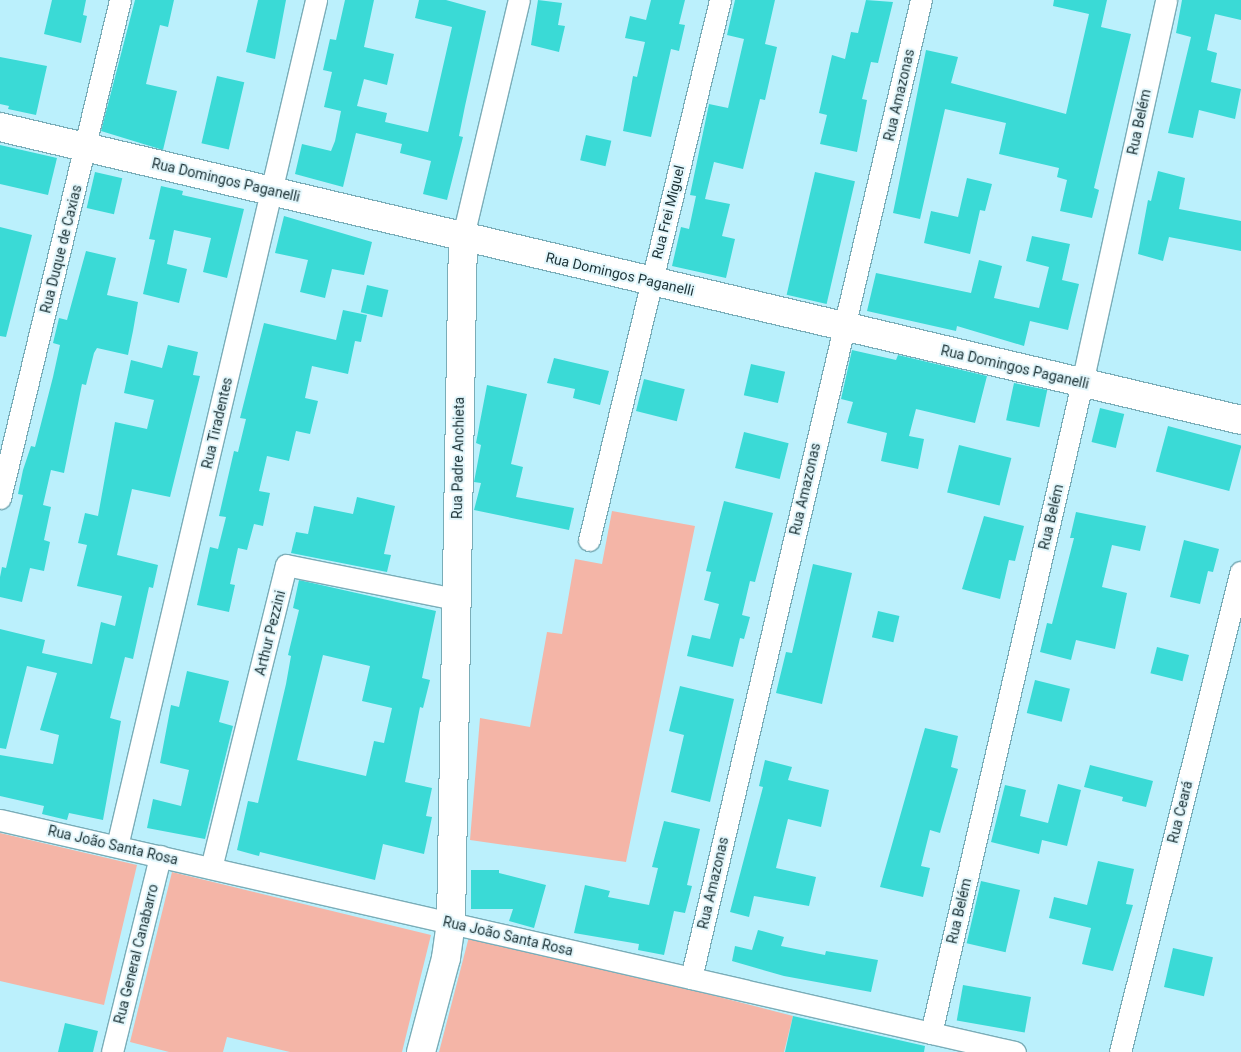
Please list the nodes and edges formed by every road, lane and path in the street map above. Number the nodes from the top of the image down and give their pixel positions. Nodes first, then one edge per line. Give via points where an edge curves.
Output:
1 (120, 0) edge
2 (316, 0) edge
3 (519, 0) edge
4 (720, 0) edge
5 (921, 0) edge
6 (1166, 0) edge
7 (0, 127) edge
8 (85, 147) junction
9 (271, 191) junction
10 (463, 236) junction
11 (651, 281) junction
12 (844, 326) junction
13 (1082, 383) junction
14 (1241, 420) edge
15 (0, 498) edge
16 (589, 540) dead end
17 (1241, 572) edge
18 (455, 599) junction
19 (0, 820) edge
20 (117, 846) junction
21 (160, 856) junction
22 (211, 868) junction
23 (451, 923) junction
24 (691, 978) junction
25 (931, 1033) junction
26 (112, 1052) edge
27 (421, 1052) edge
28 (1015, 1052) edge
29 (1120, 1052) edge

1 - 8 street, Rua Duque de Caxias
2 - 9 street, Rua Tiradentes
3 - 10 street, Rua Padre Anchieta
4 - 11 street, Rua Frei Miguel
5 - 12 street, Rua Amazonas
6 - 13 street, Rua Belém
7 - 8 street, Rua Domingos Paganelli
8 - 9 street, Rua Domingos Paganelli
8 - 15 street, Rua Duque de Caxias
9 - 10 street, Rua Domingos Paganelli
9 - 20 street, Rua Tiradentes
10 - 11 street, Rua Domingos Paganelli
10 - 18 street, Rua Padre Anchieta
11 - 12 street, Rua Domingos Paganelli
11 - 16 street, Rua Frei Miguel
12 - 13 street, Rua Domingos Paganelli
12 - 24 street, Rua Amazonas
13 - 14 street, Rua Domingos Paganelli
13 - 25 street, Rua Belém
17 - 29 street, Rua Ceará
18 - 22 street, Arthur Pezzini via 286,565
18 - 23 street, Rua Padre Anchieta
19 - 20 street, Rua João Santa Rosa
20 - 21 street, Rua João Santa Rosa
21 - 22 street, Rua João Santa Rosa
21 - 26 street, Rua General Canabarro
22 - 23 street, Rua João Santa Rosa
23 - 24 street, Rua João Santa Rosa
23 - 27 street, Rua Padre Anchieta via 446,958
24 - 25 street, Rua João Santa Rosa
25 - 28 street, Rua João Santa Rosa

